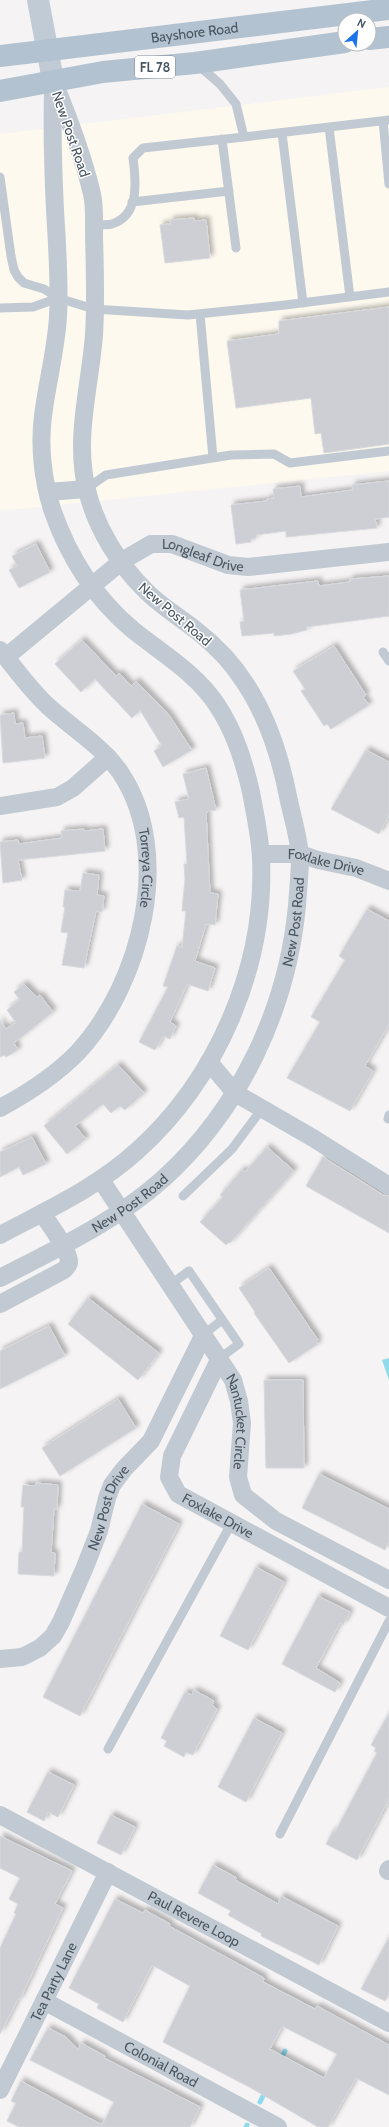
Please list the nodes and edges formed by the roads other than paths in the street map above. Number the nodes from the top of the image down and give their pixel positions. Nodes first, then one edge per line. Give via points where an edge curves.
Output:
1 (38, 0) edge
2 (389, 9) edge
3 (389, 37) edge
4 (377, 38) edge
5 (337, 43) edge
6 (47, 50) junction
7 (0, 56) edge
8 (195, 63) junction
9 (53, 80) junction
10 (0, 91) edge
11 (386, 121) edge
12 (329, 127) junction
13 (282, 133) junction
14 (244, 136) junction
15 (222, 139) junction
16 (0, 177) edge
17 (389, 184) edge
18 (229, 192) junction
19 (132, 202) junction
20 (94, 225) junction
21 (236, 248) dead end
22 (389, 292) edge
23 (350, 297) junction
24 (58, 298) junction
25 (303, 303) junction
26 (0, 308) edge
27 (94, 309) junction
28 (200, 314) junction
29 (389, 451) edge
30 (213, 458) junction
31 (86, 489) junction
32 (48, 492) junction
33 (389, 552) edge
34 (122, 561) junction
35 (92, 585) junction
36 (383, 652) dead end
37 (3, 653) edge
38 (389, 661) edge
39 (108, 757) junction
40 (0, 806) edge
41 (261, 854) junction
42 (300, 854) junction
43 (389, 881) edge
44 (209, 1062) junction
45 (235, 1094) junction
46 (0, 1108) edge
47 (261, 1110) junction
48 (100, 1180) junction
49 (389, 1186) edge
50 (183, 1196) dead end
51 (123, 1211) junction
52 (42, 1213) junction
53 (0, 1235) edge
54 (63, 1246) junction
55 (0, 1278) edge
56 (171, 1284) junction
57 (0, 1304) edge
58 (222, 1320) junction
59 (204, 1334) junction
60 (220, 1358) junction
61 (231, 1524) junction
62 (389, 1580) edge
63 (389, 1608) edge
64 (389, 1622) edge
65 (0, 1659) edge
66 (108, 1749) dead end
67 (0, 1815) edge
68 (280, 1834) dead end
69 (108, 1872) junction
70 (44, 2002) junction
71 (389, 2023) edge
72 (0, 2090) edge
73 (278, 2127) edge

1 - 6 street
2 - 6 main road, Bayshore Road / FL 78
3 - 4 main road
5 - 8 main road, Bayshore Road / FL 78
6 - 7 main road, Bayshore Road / FL 78
6 - 9 street
8 - 9 main road, Bayshore Road / FL 78
8 - 14 lane via 220,84 236,104
9 - 10 main road, Bayshore Road / FL 78
9 - 20 street, New Post Road via 66,111 92,196
9 - 24 street, New Post Road
11 - 12 lane
11 - 17 lane
12 - 13 lane
12 - 23 lane
13 - 14 lane
13 - 25 lane
14 - 15 lane
15 - 18 lane
15 - 19 lane via 143,148 133,158 135,195
16 - 24 lane via 14,270 24,283 44,289
18 - 19 lane
18 - 21 lane
19 - 20 lane via 128,213 113,224
20 - 27 street, New Post Road
22 - 23 lane
23 - 25 lane
24 - 26 lane via 33,307
24 - 27 lane
24 - 32 street, New Post Road via 56,333 42,420 42,445
25 - 28 lane
27 - 28 lane
27 - 31 street, New Post Road via 94,334 82,446
28 - 30 lane
29 - 30 lane via 290,463 274,454
30 - 31 lane via 106,475
31 - 32 street
31 - 34 street, New Post Road via 105,538
32 - 35 street, New Post Road via 68,546
33 - 34 street, Longleaf Drive via 248,567 228,565 172,544 151,544
34 - 35 street, Longleaf Drive
34 - 42 street, New Post Road via 149,594 202,635 229,663 255,699 280,758
35 - 37 street, Longleaf Drive
35 - 41 street, New Post Road via 106,603 132,628 182,666 217,704 229,726 246,771
36 - 38 lane
37 - 39 street, Torreya Circle via 48,706
39 - 40 street via 72,788 56,797
39 - 46 street, Torreya Circle via 120,771 137,804 142,822 146,894 134,956 107,1012 78,1052 41,1083
41 - 42 street, Foxlake Drive
41 - 44 street, New Post Road via 259,901 249,963 236,1005
42 - 43 street, Foxlake Drive via 356,868
42 - 45 street, New Post Road via 295,928 284,981 259,1047
44 - 45 street
44 - 48 street, New Post Road via 166,1122 136,1152
45 - 47 street
45 - 51 street, New Post Road via 181,1161
47 - 49 street via 313,1138
47 - 50 lane via 232,1149
48 - 51 street, Nantucket Circle
48 - 52 street, New Post Road
51 - 54 street, New Post Road
51 - 56 street, Nantucket Circle
52 - 53 street, New Post Road
52 - 54 street
54 - 55 street, New Post Road
54 - 57 street via 69,1262 64,1270
56 - 58 lane via 189,1272
56 - 59 street, Nantucket Circle
58 - 59 lane
58 - 60 lane via 239,1344
59 - 60 street, Nantucket Circle
59 - 65 street, New Post Drive via 151,1441 112,1485 106,1498 99,1531 85,1567 53,1636 40,1648 22,1657
60 - 61 street, Foxlake Drive via 172,1456 169,1477 178,1494
60 - 62 street, Nantucket Circle via 233,1380 239,1401 242,1423 238,1477 243,1495 276,1521
61 - 63 street, Foxlake Drive
61 - 66 lane
64 - 68 lane
67 - 69 street, Paul Revere Loop
69 - 70 street, Tea Party Lane
69 - 71 street, Paul Revere Loop
70 - 72 street, Tea Party Lane
70 - 73 street, Colonial Road

